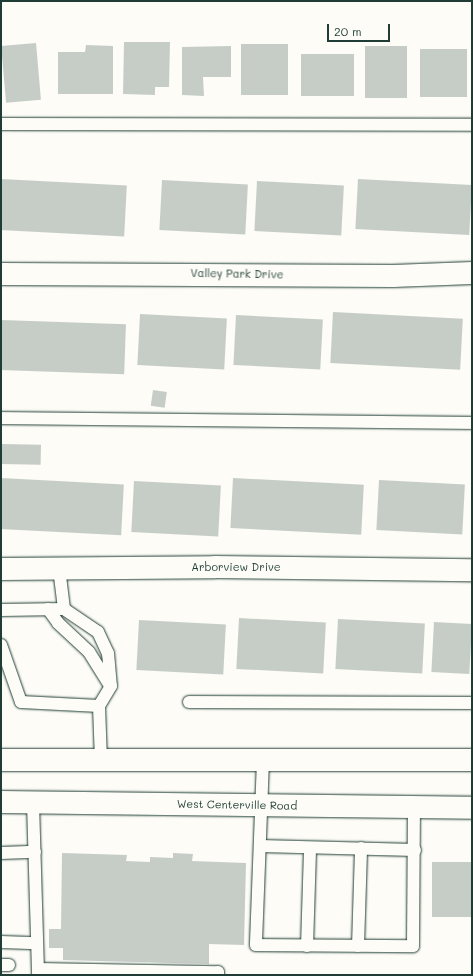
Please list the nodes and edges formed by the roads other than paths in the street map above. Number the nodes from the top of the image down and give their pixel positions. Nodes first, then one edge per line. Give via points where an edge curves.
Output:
1 (1, 124) edge
2 (472, 125) edge
3 (472, 273) edge
4 (1, 274) edge
5 (1, 418) edge
6 (472, 423) edge
7 (59, 568) junction
8 (1, 569) edge
9 (472, 570) edge
10 (48, 609) junction
11 (64, 609) junction
12 (1, 610) edge
13 (1, 645) edge
14 (111, 686) junction
15 (189, 702) dead end
16 (472, 703) edge
17 (98, 706) junction
18 (1, 760) edge
19 (101, 760) junction
20 (263, 760) junction
21 (472, 760) edge
22 (1, 802) edge
23 (33, 803) junction
24 (263, 805) junction
25 (414, 807) junction
26 (472, 808) edge
27 (260, 846) junction
28 (310, 848) junction
29 (362, 848) junction
30 (416, 850) junction
31 (1, 852) edge
32 (35, 852) junction
33 (1, 942) edge
34 (37, 942) junction
35 (307, 946) junction
36 (358, 946) junction
37 (38, 972) edge
38 (218, 975) edge

1 - 2 lane
3 - 4 main road, Valley Park Drive via 393,276
5 - 6 lane
7 - 8 main road, Arborview Drive
7 - 9 main road, Arborview Drive
7 - 11 lane
10 - 11 lane
10 - 12 lane
10 - 14 lane via 58,623 89,652
11 - 14 lane via 98,632 108,653
13 - 17 lane via 21,702
14 - 17 lane
15 - 16 lane
17 - 19 lane
18 - 19 main road
19 - 20 main road
20 - 21 main road
20 - 24 lane
22 - 23 main road, West Centerville Road
23 - 24 main road, West Centerville Road
23 - 32 lane
24 - 25 main road, West Centerville Road
24 - 27 lane
25 - 26 main road, West Centerville Road
25 - 30 lane
27 - 28 lane
27 - 35 lane via 256,945
28 - 29 lane
28 - 35 lane
29 - 30 lane
29 - 36 lane
30 - 36 lane via 413,946
31 - 32 lane
32 - 34 lane
33 - 34 lane
34 - 37 lane
35 - 36 lane
37 - 38 lane via 218,972

